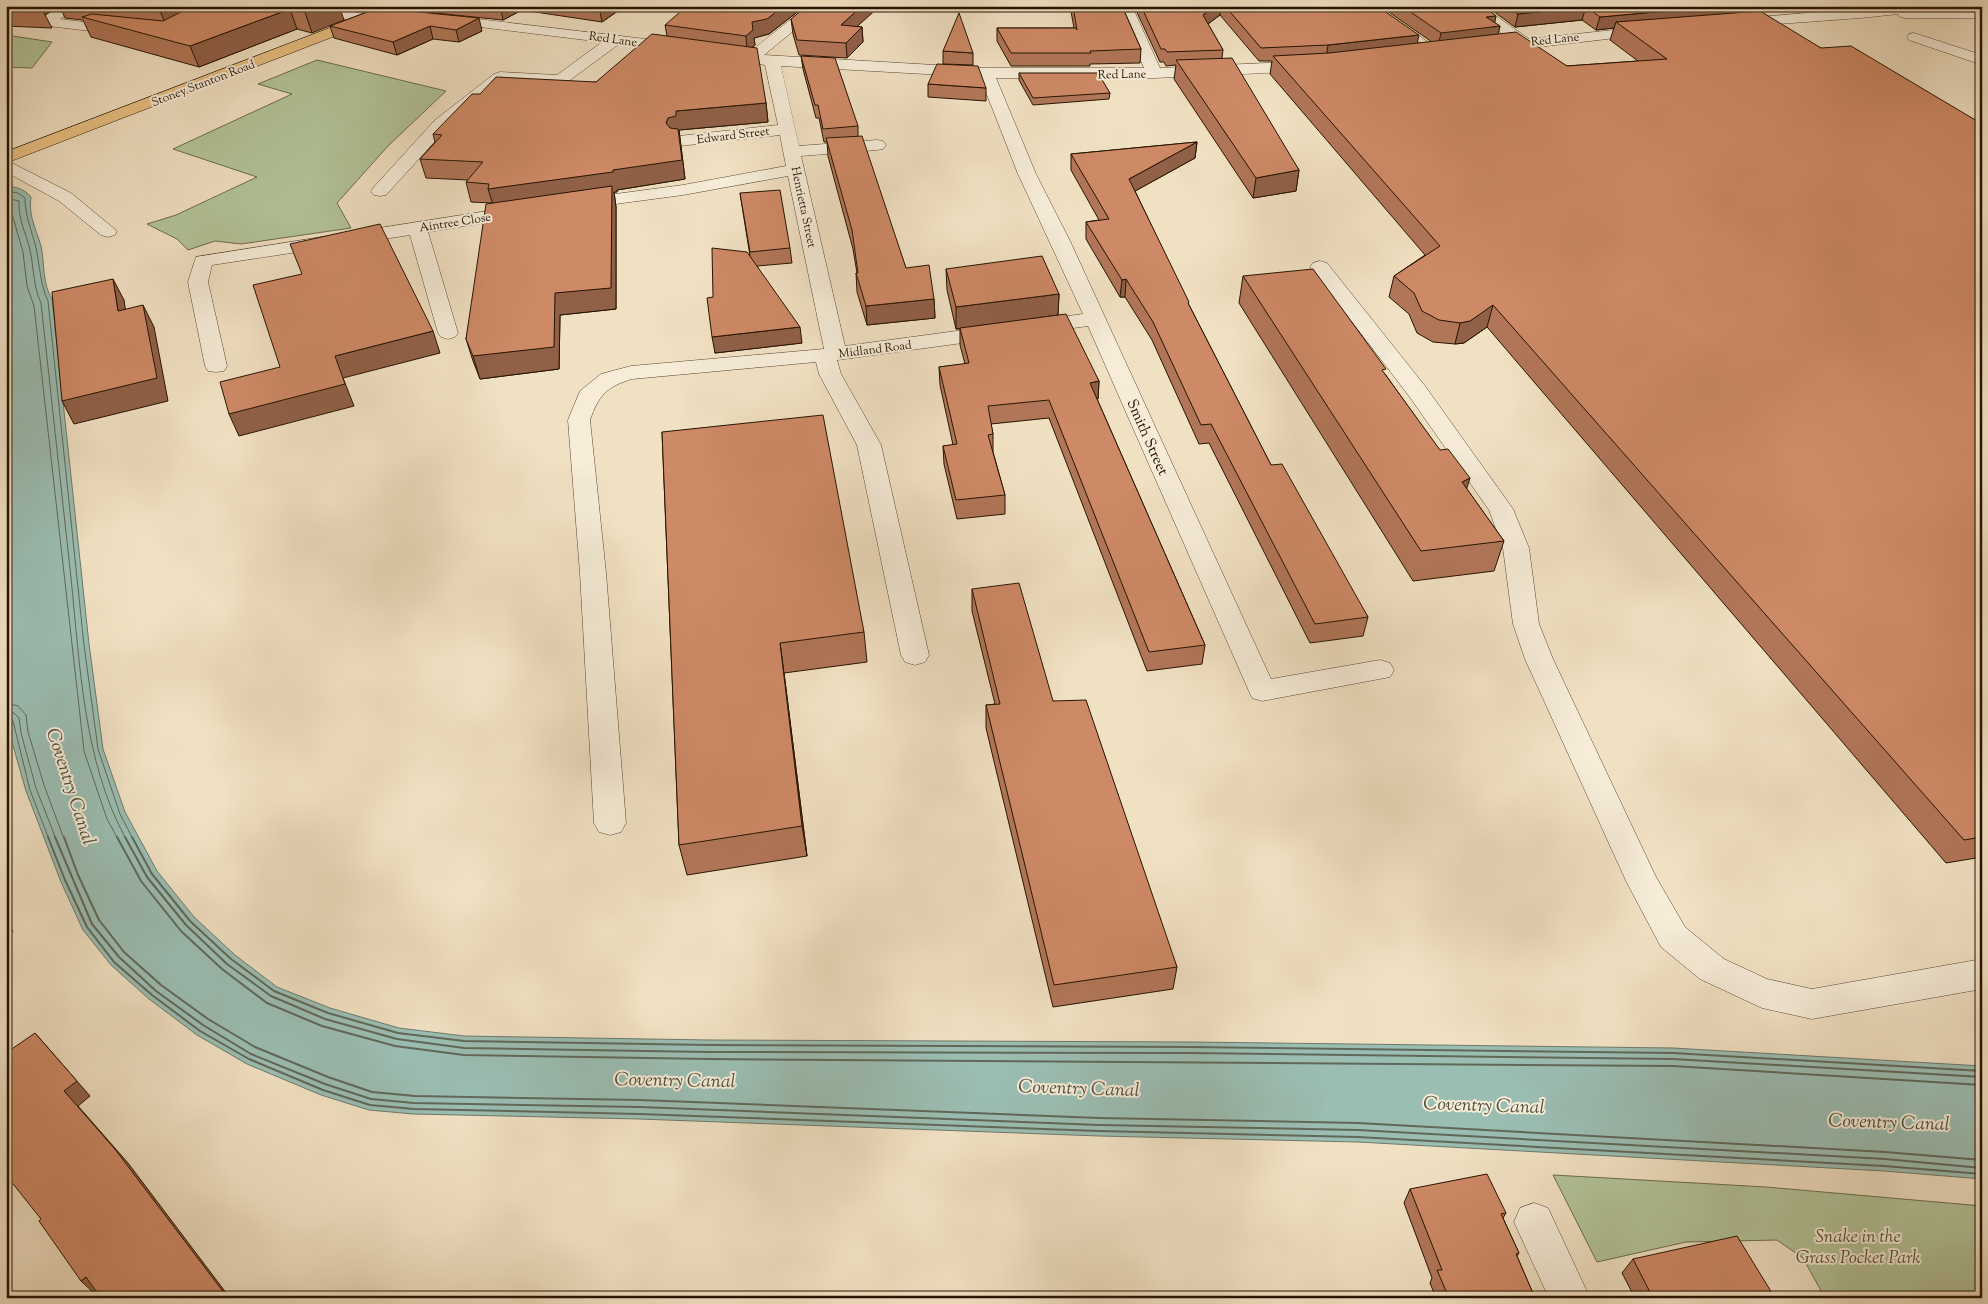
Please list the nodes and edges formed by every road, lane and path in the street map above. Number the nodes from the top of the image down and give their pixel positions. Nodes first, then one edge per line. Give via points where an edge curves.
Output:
1 (72, 6) edge
2 (293, 6) edge
3 (818, 6) edge
4 (1125, 6) edge
5 (1366, 6) edge
6 (1472, 6) edge
7 (1924, 6) edge
8 (1947, 6) edge
9 (404, 11) edge
10 (1861, 14) junction
11 (1960, 14) junction
12 (1982, 14) edge
13 (376, 16) junction
14 (432, 18) edge
15 (1719, 24) edge
16 (1982, 26) edge
17 (1665, 29) edge
18 (141, 33) edge
19 (1914, 37) dead end
20 (616, 39) junction
21 (1525, 43) junction
22 (1479, 49) edge
23 (1454, 52) edge
24 (1437, 54) junction
25 (1417, 56) edge
26 (751, 58) junction
27 (1982, 60) edge
28 (772, 61) junction
29 (1326, 65) edge
30 (986, 73) junction
31 (1154, 74) junction
32 (787, 129) junction
33 (680, 141) edge
34 (877, 145) dead end
35 (6, 158) edge
36 (794, 160) junction
37 (6, 165) edge
38 (380, 191) dead end
39 (559, 207) edge
40 (540, 209) edge
41 (418, 228) junction
42 (108, 231) dead end
43 (1320, 268) dead end
44 (1095, 320) junction
45 (448, 333) dead end
46 (830, 354) junction
47 (216, 366) dead end
48 (915, 655) dead end
49 (1380, 670) dead end
50 (610, 823) dead end
51 (1982, 974) edge
52 (1534, 1222) dead end
53 (1570, 1298) edge

1 - 18 street via 45,22
2 - 13 street
3 - 26 street
4 - 31 street
5 - 24 street
6 - 21 street
7 - 10 street
8 - 11 street
9 - 13 street
10 - 11 street
10 - 15 street
11 - 12 street
11 - 16 street
13 - 35 main road, Stoney Stanton Road
14 - 20 street, Red Lane
17 - 21 street, Red Lane
19 - 27 street
20 - 26 street, Red Lane
20 - 38 street via 560,80 500,78 441,124
21 - 22 street, Red Lane
23 - 24 street
24 - 25 street
26 - 28 street, Red Lane
28 - 30 street, Red Lane
28 - 32 street, Henrietta Street
29 - 31 street, Red Lane
30 - 31 street, Red Lane
30 - 44 street, Smith Street via 1027,174
32 - 33 street, Edward Street
32 - 36 street, Henrietta Street
34 - 36 street
36 - 39 street via 683,190
36 - 46 street, Henrietta Street
37 - 42 street via 65,197
40 - 41 street, Aintree Close
41 - 45 street
41 - 47 street, Aintree Close via 203,261 198,282
43 - 51 street via 1417,391 1502,508 1516,548 1526,624 1643,883 1673,937 1712,969 1762,993 1812,1004
44 - 46 street, Midland Road
44 - 49 street, Smith Street via 1262,691
46 - 48 street, Henrietta Street via 830,374 869,445
46 - 50 street, Midland Road via 654,370 608,379 588,396 579,420
52 - 53 street

